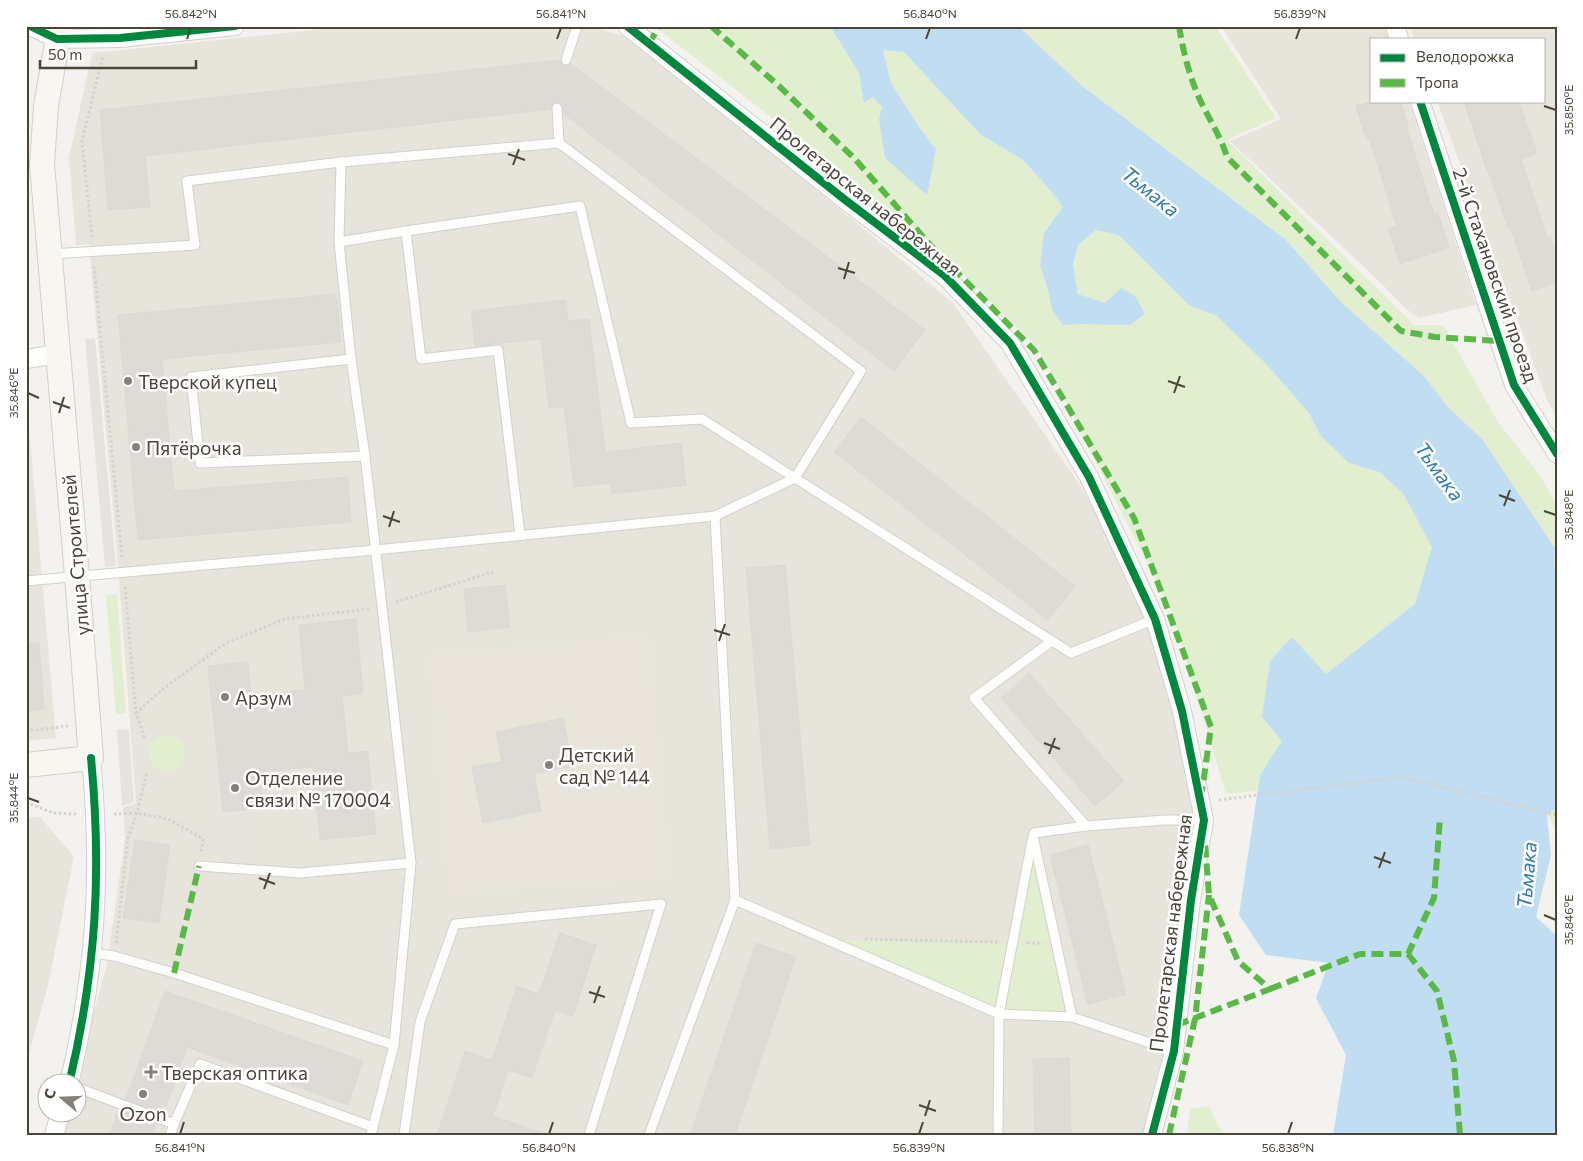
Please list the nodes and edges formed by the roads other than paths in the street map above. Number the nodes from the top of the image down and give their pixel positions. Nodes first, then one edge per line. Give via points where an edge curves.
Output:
1 (30, 26) edge
2 (235, 26) edge
3 (577, 26) edge
4 (627, 26) edge
5 (1395, 26) edge
6 (58, 33) edge
7 (1399, 38) edge
8 (566, 60) dead end
9 (1420, 102) edge
10 (557, 108) dead end
11 (559, 143) junction
12 (341, 162) junction
13 (406, 231) junction
14 (339, 242) junction
15 (48, 254) junction
16 (58, 354) junction
17 (26, 359) edge
18 (351, 359) junction
19 (1557, 454) edge
20 (365, 456) junction
21 (795, 478) junction
22 (715, 516) junction
23 (520, 535) junction
24 (375, 550) junction
25 (77, 576) junction
26 (26, 581) edge
27 (1155, 620) junction
28 (1052, 641) junction
29 (91, 758) junction
30 (26, 764) edge
31 (1204, 820) junction
32 (1086, 826) junction
33 (1033, 836) junction
34 (411, 863) junction
35 (199, 866) road end
36 (734, 900) junction
37 (93, 953) junction
38 (999, 1014) junction
39 (1072, 1017) junction
40 (394, 1045) junction
41 (1174, 1050) junction
42 (71, 1074) edge
43 (88, 1092) edge
44 (174, 1124) junction
45 (372, 1131) edge
46 (170, 1135) edge
47 (404, 1135) edge
48 (589, 1135) edge
49 (649, 1135) edge
50 (998, 1135) edge
51 (1152, 1135) edge

1 - 6 street
2 - 6 street via 107,39
3 - 8 lane
4 - 27 street, Пролетарская набережная via 944,275 1010,343 1089,477
5 - 7 street
6 - 15 main road, улица Строителей via 42,154
9 - 19 street, 2-й Стахановский проезд via 1514,385
10 - 11 lane
11 - 12 lane
11 - 21 lane via 861,371
12 - 14 lane
12 - 15 lane via 187,181 195,245
13 - 14 lane
13 - 21 lane via 580,206 631,423 702,419
13 - 23 lane via 421,359 498,350
14 - 18 lane
15 - 16 main road, улица Строителей
16 - 17 street
16 - 25 main road, улица Строителей
18 - 20 lane
18 - 20 lane via 191,378 200,463
20 - 24 lane
21 - 22 lane
21 - 28 lane
22 - 23 lane
22 - 36 lane
23 - 24 lane
24 - 25 lane
24 - 34 lane
25 - 26 lane
25 - 29 main road, улица Строителей
27 - 28 lane via 1071,653
27 - 31 street, Пролетарская набережная via 1182,711
28 - 32 lane via 974,698
29 - 30 main road
29 - 37 street, улица Строителей via 97,861
31 - 32 lane
31 - 41 street, Пролетарская набережная via 1191,900
32 - 33 lane via 1034,833
33 - 38 lane
33 - 39 lane
34 - 35 lane via 300,873
34 - 40 lane
36 - 38 lane
36 - 49 lane
37 - 40 lane via 174,973
37 - 42 street, улица Строителей
38 - 39 lane
38 - 50 lane
39 - 41 lane
40 - 45 lane
41 - 51 street, Пролетарская набережная
43 - 44 lane
44 - 45 lane via 200,1064
44 - 46 lane
47 - 48 lane via 420,1022 455,924 661,904

